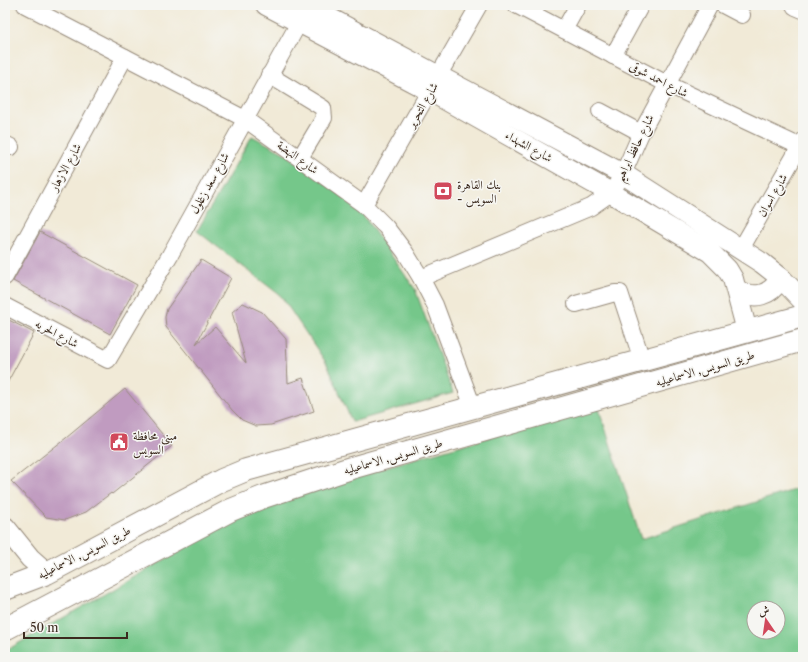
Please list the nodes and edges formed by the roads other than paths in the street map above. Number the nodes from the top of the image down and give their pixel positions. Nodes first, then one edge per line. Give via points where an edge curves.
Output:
1 (25, 5) edge
2 (266, 5) edge
3 (479, 5) edge
4 (516, 5) edge
5 (578, 5) edge
6 (641, 5) edge
7 (710, 5) edge
8 (723, 5) edge
9 (796, 5) edge
10 (803, 8) edge
11 (305, 10) edge
12 (742, 15) dead end
13 (564, 30) junction
14 (613, 56) junction
15 (125, 57) junction
16 (269, 75) junction
17 (434, 83) junction
18 (667, 84) junction
19 (600, 111) dead end
20 (245, 119) junction
21 (641, 133) junction
22 (802, 145) edge
23 (300, 158) junction
24 (623, 174) junction
25 (611, 193) junction
26 (364, 205) junction
27 (742, 249) junction
28 (5, 277) edge
29 (421, 278) junction
30 (781, 278) junction
31 (737, 290) junction
32 (803, 301) edge
33 (576, 304) dead end
34 (5, 306) edge
35 (803, 316) edge
36 (747, 331) junction
37 (803, 340) edge
38 (108, 360) joint
39 (642, 360) junction
40 (473, 407) junction
41 (252, 468) junction
42 (215, 484) junction
43 (263, 497) junction
44 (231, 510) junction
45 (5, 527) edge
46 (47, 573) junction
47 (5, 589) edge
48 (5, 629) edge

1 - 15 street, شارع النهضة
2 - 11 street, شارع الشهداء
3 - 17 street, شارع التحرير
4 - 13 street, شارع احمد شوقى
5 - 13 street
6 - 14 street
7 - 18 street, شارع حافظ ابراهيم
8 - 12 street
9 - 10 street
11 - 16 street, شارع سعد زغلول
11 - 17 street, شارع الشهداء
13 - 14 street, شارع احمد شوقى
14 - 18 street, شارع احمد شوقى
15 - 20 street, شارع النهضة
15 - 28 street, شارع الازهار
16 - 20 street, شارع سعد زغلول
16 - 23 street via 323,108 324,118
17 - 24 street, شارع الشهداء
17 - 25 street, شارع الشهداء
17 - 26 street, شارع التحرير
18 - 21 street, شارع حافظ ابراهيم
18 - 22 street, شارع احمد شوقى
19 - 21 street
20 - 23 street, شارع النهضة
20 - 38 street, شارع سعد زغلول via 170,255
21 - 24 street, شارع حافظ ابراهيم
22 - 27 street, شارع اسوان
23 - 26 street, شارع النهضة
24 - 25 street, شارع حافظ ابراهيم
24 - 27 street, شارع الشهداء
25 - 29 street, شارع حافظ ابراهيم via 591,207
25 - 31 street, شارع الشهداء via 710,252 727,269
26 - 29 street, شارع النهضة via 386,227
27 - 30 street, شارع الشهداء
29 - 40 street, شارع النهضة via 435,305
30 - 31 street via 776,287 757,296 746,295
30 - 32 street, شارع الشهداء
31 - 36 street, شارع الشهداء
33 - 39 street via 620,293
34 - 38 street, شارع الحريه
35 - 36 main road, طريق السويس, الاسماعيليه
36 - 39 main road, طريق السويس, الاسماعيليه
37 - 43 main road, طريق السويس, الاسماعيليه via 351,468
39 - 40 main road, طريق السويس, الاسماعيليه
40 - 41 main road, طريق السويس, الاسماعيليه
41 - 42 main road, طريق السويس, الاسماعيليه
41 - 43 main road via 254,487
42 - 44 main road via 221,486 230,496
42 - 46 main road, طريق السويس, الاسماعيليه
43 - 44 main road, طريق السويس, الاسماعيليه
44 - 48 main road, طريق السويس, الاسماعيليه
45 - 46 street via 30,558
46 - 47 main road, طريق السويس, الاسماعيليه

